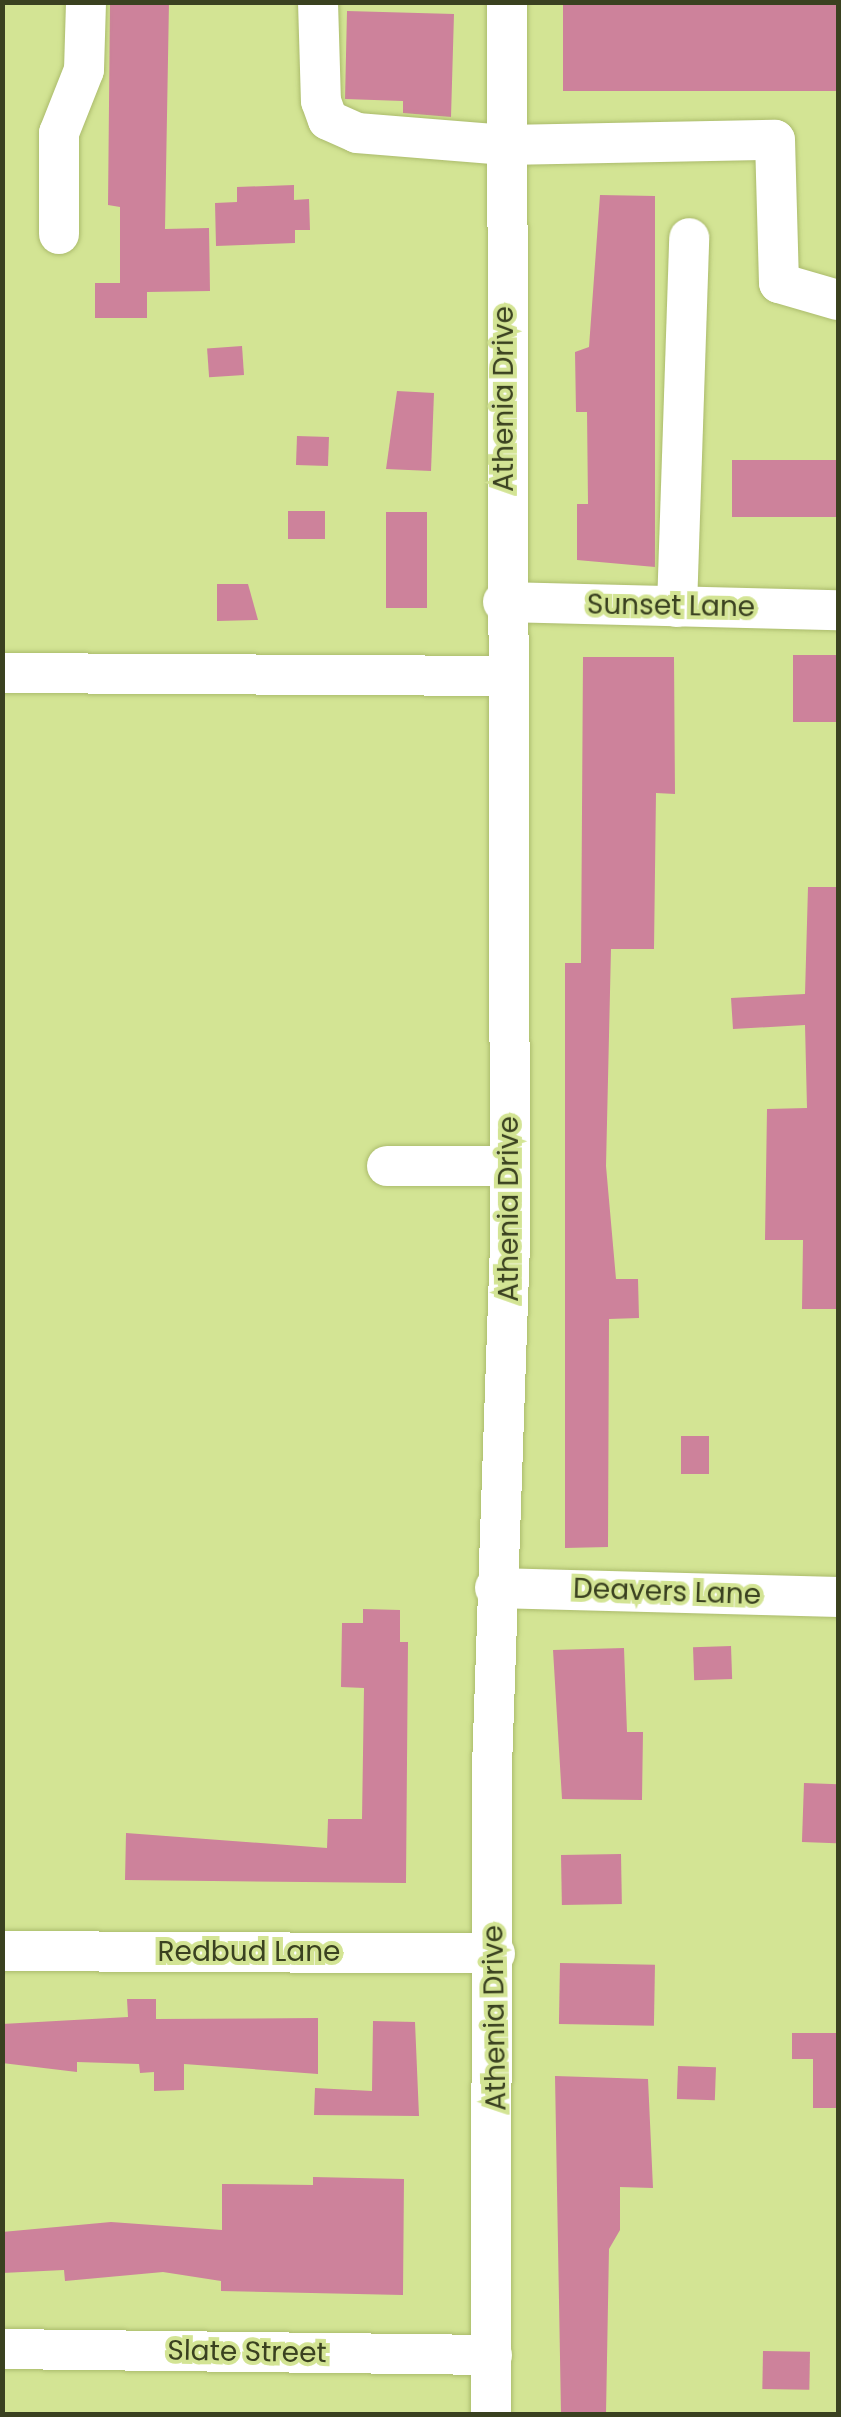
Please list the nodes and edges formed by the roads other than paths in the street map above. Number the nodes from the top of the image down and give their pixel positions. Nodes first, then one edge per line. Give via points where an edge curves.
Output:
1 (86, 2) edge
2 (318, 2) edge
3 (507, 2) edge
4 (506, 145) junction
5 (59, 234) dead end
6 (689, 238) dead end
7 (838, 300) edge
8 (503, 602) junction
9 (678, 606) junction
10 (838, 610) edge
11 (2, 673) edge
12 (504, 676) junction
13 (386, 1166) dead end
14 (509, 1166) junction
15 (495, 1588) junction
16 (838, 1597) edge
17 (2, 1952) edge
18 (495, 1954) junction
19 (2, 2350) edge
20 (492, 2355) junction
21 (491, 2414) edge

1 - 5 street via 84,70 59,134
2 - 4 street via 328,120 356,134
3 - 4 street, Athenia Drive
4 - 7 street via 774,140 780,284
4 - 8 street, Athenia Drive
6 - 9 street
8 - 9 street, Sunset Lane
8 - 12 street, Athenia Drive
9 - 10 street, Sunset Lane
11 - 12 street
12 - 14 street, Athenia Drive
13 - 14 street
14 - 15 street, Athenia Drive
15 - 16 street, Deavers Lane
15 - 18 street, Athenia Drive
17 - 18 street, Redbud Lane
18 - 20 street, Athenia Drive
19 - 20 street, Slate Street
20 - 21 street, Athenia Drive

